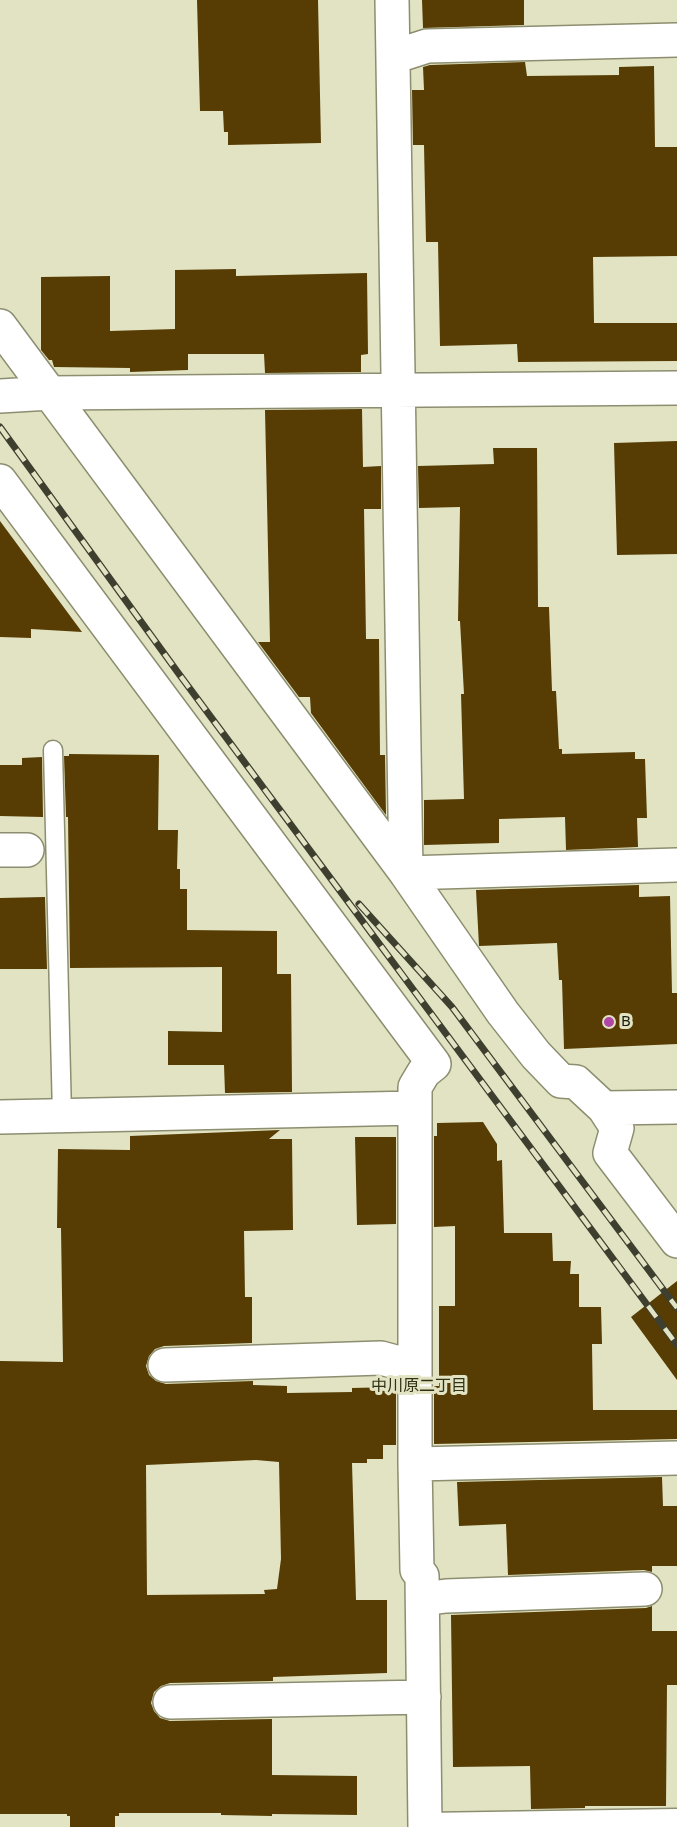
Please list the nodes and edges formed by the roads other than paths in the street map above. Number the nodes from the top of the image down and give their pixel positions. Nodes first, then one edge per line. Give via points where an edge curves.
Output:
1 (392, 0) edge
2 (677, 40) edge
3 (393, 57) junction
4 (0, 326) edge
5 (677, 388) edge
6 (398, 391) junction
7 (50, 393) junction
8 (0, 396) edge
9 (0, 481) edge
10 (53, 750) dead end
11 (677, 865) edge
12 (406, 873) junction
13 (677, 1107) edge
14 (415, 1108) junction
15 (604, 1108) junction
16 (62, 1115) junction
17 (0, 1117) edge
18 (677, 1242) edge
19 (165, 1365) dead end
20 (414, 1367) junction
21 (677, 1458) edge
22 (415, 1464) junction
23 (645, 1589) dead end
24 (423, 1599) junction
25 (424, 1697) junction
26 (170, 1702) dead end
27 (677, 1818) edge
28 (425, 1824) edge

1 - 3 street
2 - 3 street via 427,46
3 - 6 street
4 - 7 street
5 - 6 street
6 - 7 street
6 - 12 street
7 - 8 street
7 - 12 street
9 - 14 street via 434,1064 415,1087
10 - 16 lane
11 - 12 street
12 - 15 street via 536,1055 561,1081 576,1082
13 - 15 street
14 - 16 street
14 - 20 street
15 - 18 street via 617,1128 610,1153
16 - 17 street
19 - 20 street via 381,1358
20 - 22 street
21 - 22 street
22 - 24 street via 417,1570 422,1576
23 - 24 street
24 - 25 street
25 - 26 street
25 - 28 street
27 - 28 lane

